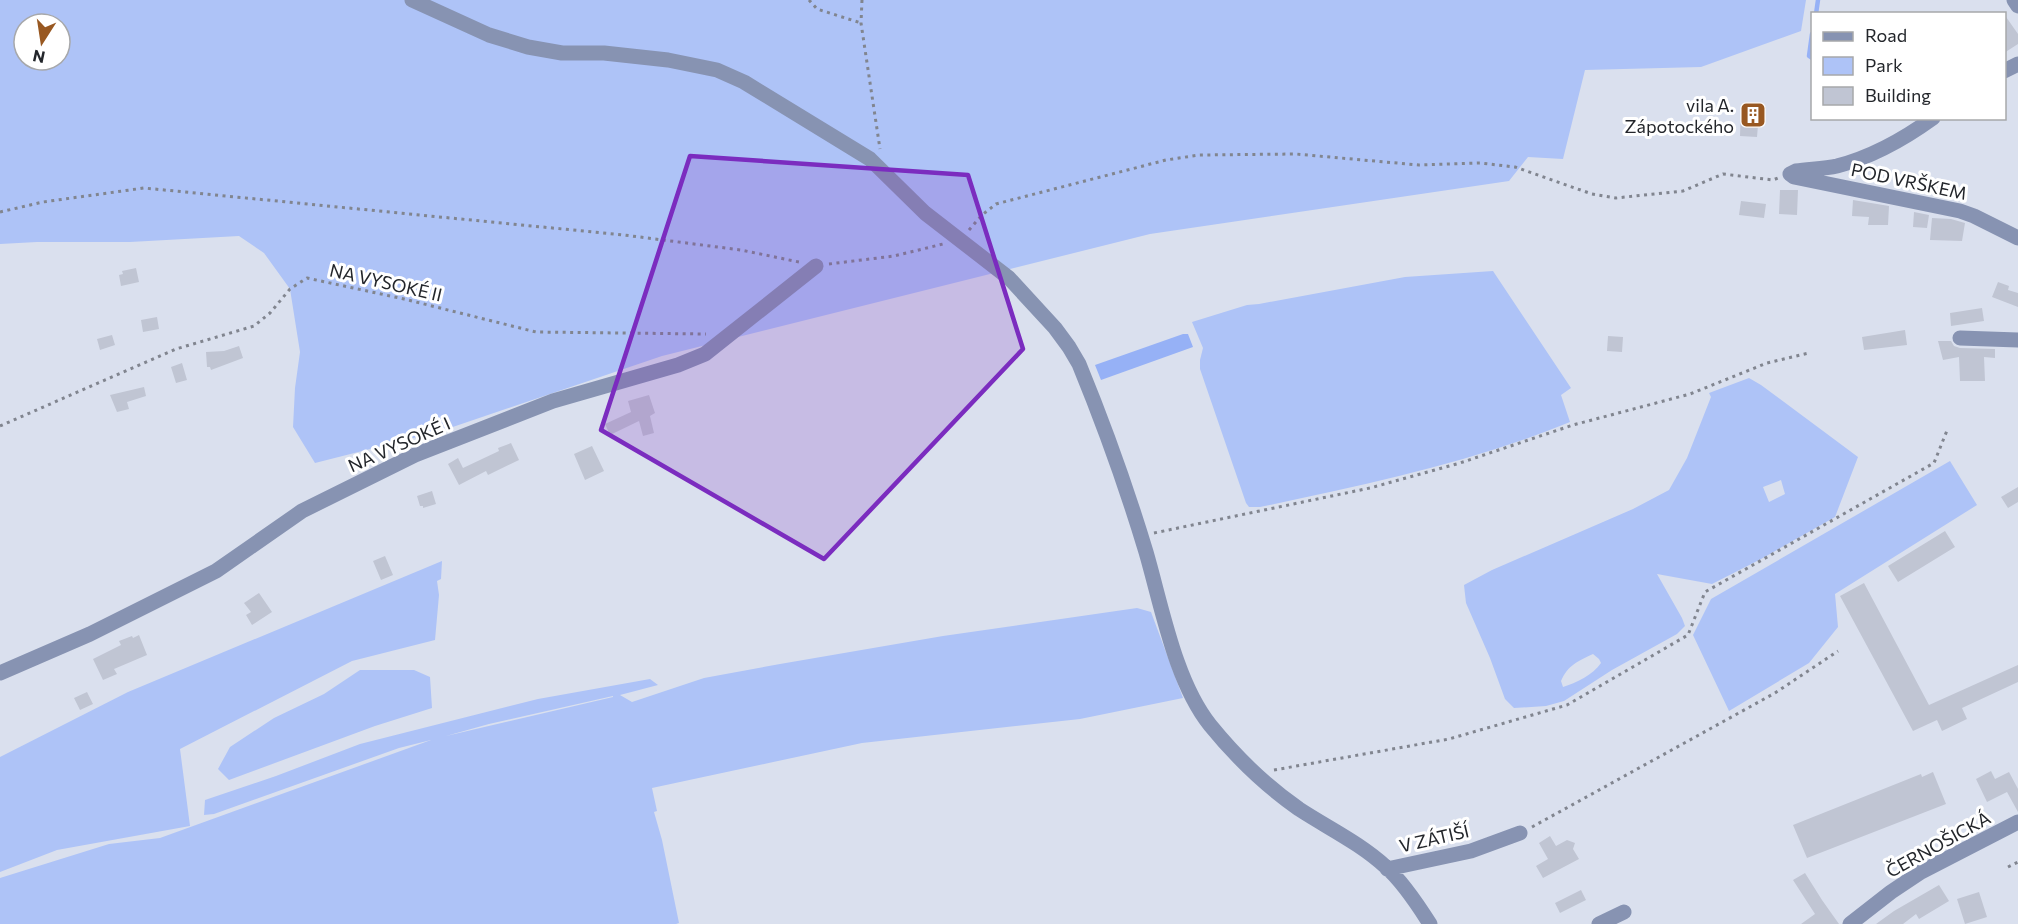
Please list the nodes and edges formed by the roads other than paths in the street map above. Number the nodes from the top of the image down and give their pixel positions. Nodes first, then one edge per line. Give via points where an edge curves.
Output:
1 (412, 0) edge
2 (2014, 0) edge
3 (2018, 6) edge
4 (1930, 120) edge
5 (2018, 238) edge
6 (816, 266) road end
7 (1960, 338) dead end
8 (2018, 340) edge
9 (0, 673) edge
10 (2018, 822) edge
11 (1520, 833) road end
12 (1388, 868) junction
13 (1624, 912) dead end
14 (1430, 924) edge
15 (1599, 924) edge
16 (1850, 924) edge

1 - 12 street via 489,35 528,47 668,60 717,70 744,82 870,159 925,213 1009,278 1055,328 1079,364 1141,535 1191,696 1209,724 1259,777
2 - 3 street
4 - 5 street, POD VRŠKEM via 1875,152 1838,166 1790,174 1968,213
6 - 9 street, NA VYSOKÉ I via 705,354 553,401 415,455 302,511 216,572
7 - 8 street
10 - 16 street, ČERNOŠICKÁ via 1921,872
11 - 12 street, V ZÁTIŠÍ via 1471,851
12 - 14 street, V ZÁTIŠÍ
13 - 15 street

